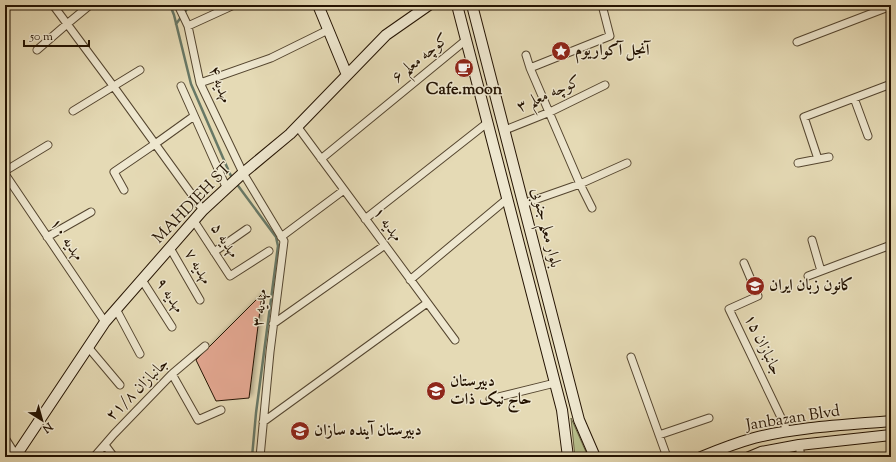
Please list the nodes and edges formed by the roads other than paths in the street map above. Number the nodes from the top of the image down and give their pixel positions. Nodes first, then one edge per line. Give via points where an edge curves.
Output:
1 (53, 5) edge
2 (90, 5) edge
3 (178, 5) edge
4 (182, 5) edge
5 (234, 5) edge
6 (318, 5) edge
7 (428, 5) edge
8 (457, 5) edge
9 (472, 5) edge
10 (602, 5) edge
11 (891, 6) edge
12 (182, 14) junction
13 (67, 24) junction
14 (188, 26) junction
15 (328, 30) junction
16 (466, 40) junction
17 (797, 42) dead end
18 (37, 50) dead end
19 (526, 55) dead end
20 (530, 68) junction
21 (140, 70) dead end
22 (347, 75) junction
23 (200, 83) junction
24 (891, 84) edge
25 (605, 85) dead end
26 (181, 86) dead end
27 (114, 87) junction
28 (854, 98) junction
29 (73, 111) dead end
30 (550, 112) junction
31 (194, 116) junction
32 (487, 123) junction
33 (297, 126) junction
34 (505, 130) junction
35 (868, 136) dead end
36 (155, 144) junction
37 (48, 145) dead end
38 (829, 157) dead end
39 (321, 159) junction
40 (818, 159) junction
41 (627, 163) dead end
42 (798, 163) dead end
43 (5, 171) edge
44 (243, 173) junction
45 (5, 174) edge
46 (580, 184) junction
47 (227, 189) junction
48 (124, 190) dead end
49 (344, 190) junction
50 (507, 199) junction
51 (523, 204) junction
52 (592, 208) dead end
53 (203, 210) junction
54 (91, 212) dead end
55 (365, 219) junction
56 (194, 221) junction
57 (247, 229) dead end
58 (48, 237) junction
59 (281, 237) junction
60 (812, 240) dead end
61 (385, 245) junction
62 (891, 245) edge
63 (170, 248) junction
64 (214, 252) junction
65 (269, 252) dead end
66 (744, 263) dead end
67 (821, 271) junction
68 (808, 276) dead end
69 (142, 280) junction
70 (410, 280) junction
71 (200, 300) dead end
72 (427, 303) junction
73 (116, 310) junction
74 (105, 322) junction
75 (273, 324) junction
76 (172, 327) dead end
77 (455, 340) dead end
78 (205, 346) dead end
79 (88, 347) junction
80 (140, 354) dead end
81 (631, 357) dead end
82 (172, 374) junction
83 (555, 383) junction
84 (120, 385) dead end
85 (490, 399) dead end
86 (221, 410) dead end
87 (709, 418) dead end
88 (891, 421) edge
89 (263, 422) junction
90 (788, 432) junction
91 (659, 435) junction
92 (891, 435) edge
93 (5, 438) edge
94 (105, 445) junction
95 (799, 445) junction
96 (16, 457) edge
97 (94, 457) edge
98 (114, 457) edge
99 (260, 457) edge
100 (568, 457) edge
101 (595, 457) edge
102 (667, 457) edge
103 (701, 457) edge
104 (749, 457) edge
105 (801, 457) edge

1 - 13 street
2 - 13 street
3 - 12 street, مهدیه ۴
4 - 12 street
5 - 14 street
6 - 15 main road
7 - 22 main road, MAHDIEH ST via 386,35
8 - 16 main road, بلوار معلم جنوبی
9 - 34 main road, بلوار معلم جنوبی
10 - 20 street via 610,36
11 - 17 street
12 - 14 street, مهدیه ۴
13 - 18 street
13 - 27 street
14 - 23 street, مهدیه ۴
15 - 22 main road
15 - 23 street via 270,58
16 - 32 main road, بلوار معلم جنوبی
16 - 39 street, کوچه معلم ۶
19 - 20 street
20 - 30 street
21 - 27 street
22 - 33 main road, MAHDIEH ST
23 - 44 street, مهدیه ۴
24 - 28 street
25 - 30 street, کوچه معلم ۳
26 - 31 street
27 - 29 street
27 - 36 street
28 - 35 street
28 - 40 street via 804,117
30 - 34 street, کوچه معلم ۳
30 - 46 street
31 - 36 street
31 - 47 street
32 - 50 main road, بلوار معلم جنوبی
32 - 55 street
33 - 39 street, مهدیه ۱
33 - 44 main road, MAHDIEH ST
34 - 51 main road, بلوار معلم جنوبی
36 - 48 street via 114,172
36 - 53 street
37 - 43 street
38 - 40 street
39 - 49 street, مهدیه ۱
40 - 42 street
41 - 46 street
44 - 47 main road, MAHDIEH ST
44 - 59 street, مهدیه ۳
45 - 58 street, مهدیه ۱۰
46 - 51 street
46 - 52 street
47 - 53 main road, MAHDIEH ST
49 - 55 street, مهدیه ۱
49 - 59 street
50 - 70 street
50 - 83 main road, بلوار معلم جنوبی
51 - 101 main road, بلوار معلم جنوبی via 579,420
53 - 56 main road, MAHDIEH ST
54 - 58 street
55 - 61 street, مهدیه ۱
56 - 63 main road, MAHDIEH ST
56 - 64 street, مهدیه ۵
57 - 64 street
58 - 74 street, مهدیه ۱۰
59 - 75 street, مهدیه ۳ via 284,241
60 - 67 street
61 - 70 street, مهدیه ۱
61 - 75 street
62 - 67 street
63 - 69 main road, MAHDIEH ST
63 - 71 street, مهدیه ۷
64 - 65 street, مهدیه ۵ via 230,276
66 - 90 street, جانبازان ۱۵ via 758,296 729,308
67 - 68 street
69 - 73 main road, MAHDIEH ST
69 - 76 street, مهدیه ۹
70 - 72 street, مهدیه ۱
72 - 77 street, مهدیه ۱
72 - 89 street
73 - 74 main road, MAHDIEH ST
73 - 80 street
74 - 79 main road, MAHDIEH ST
75 - 89 street, مهدیه ۳
78 - 82 street, جانبازان ۲۱/۸
79 - 84 street
79 - 96 main road, MAHDIEH ST
81 - 91 street
82 - 86 street via 198,420
82 - 94 street, جانبازان ۲۱/۸
83 - 85 street
83 - 100 main road, بلوار معلم جنوبی via 562,410
87 - 91 street
88 - 90 main road, Janbazan Blvd
89 - 99 street, مهدیه ۳
90 - 103 main road, Janbazan Blvd via 753,438
91 - 102 street
92 - 95 main road, Janbazan Blvd
93 - 96 street
94 - 97 street, جانبازان ۲۱/۸
94 - 98 street
95 - 104 main road, Janbazan Blvd via 761,452
95 - 105 street

